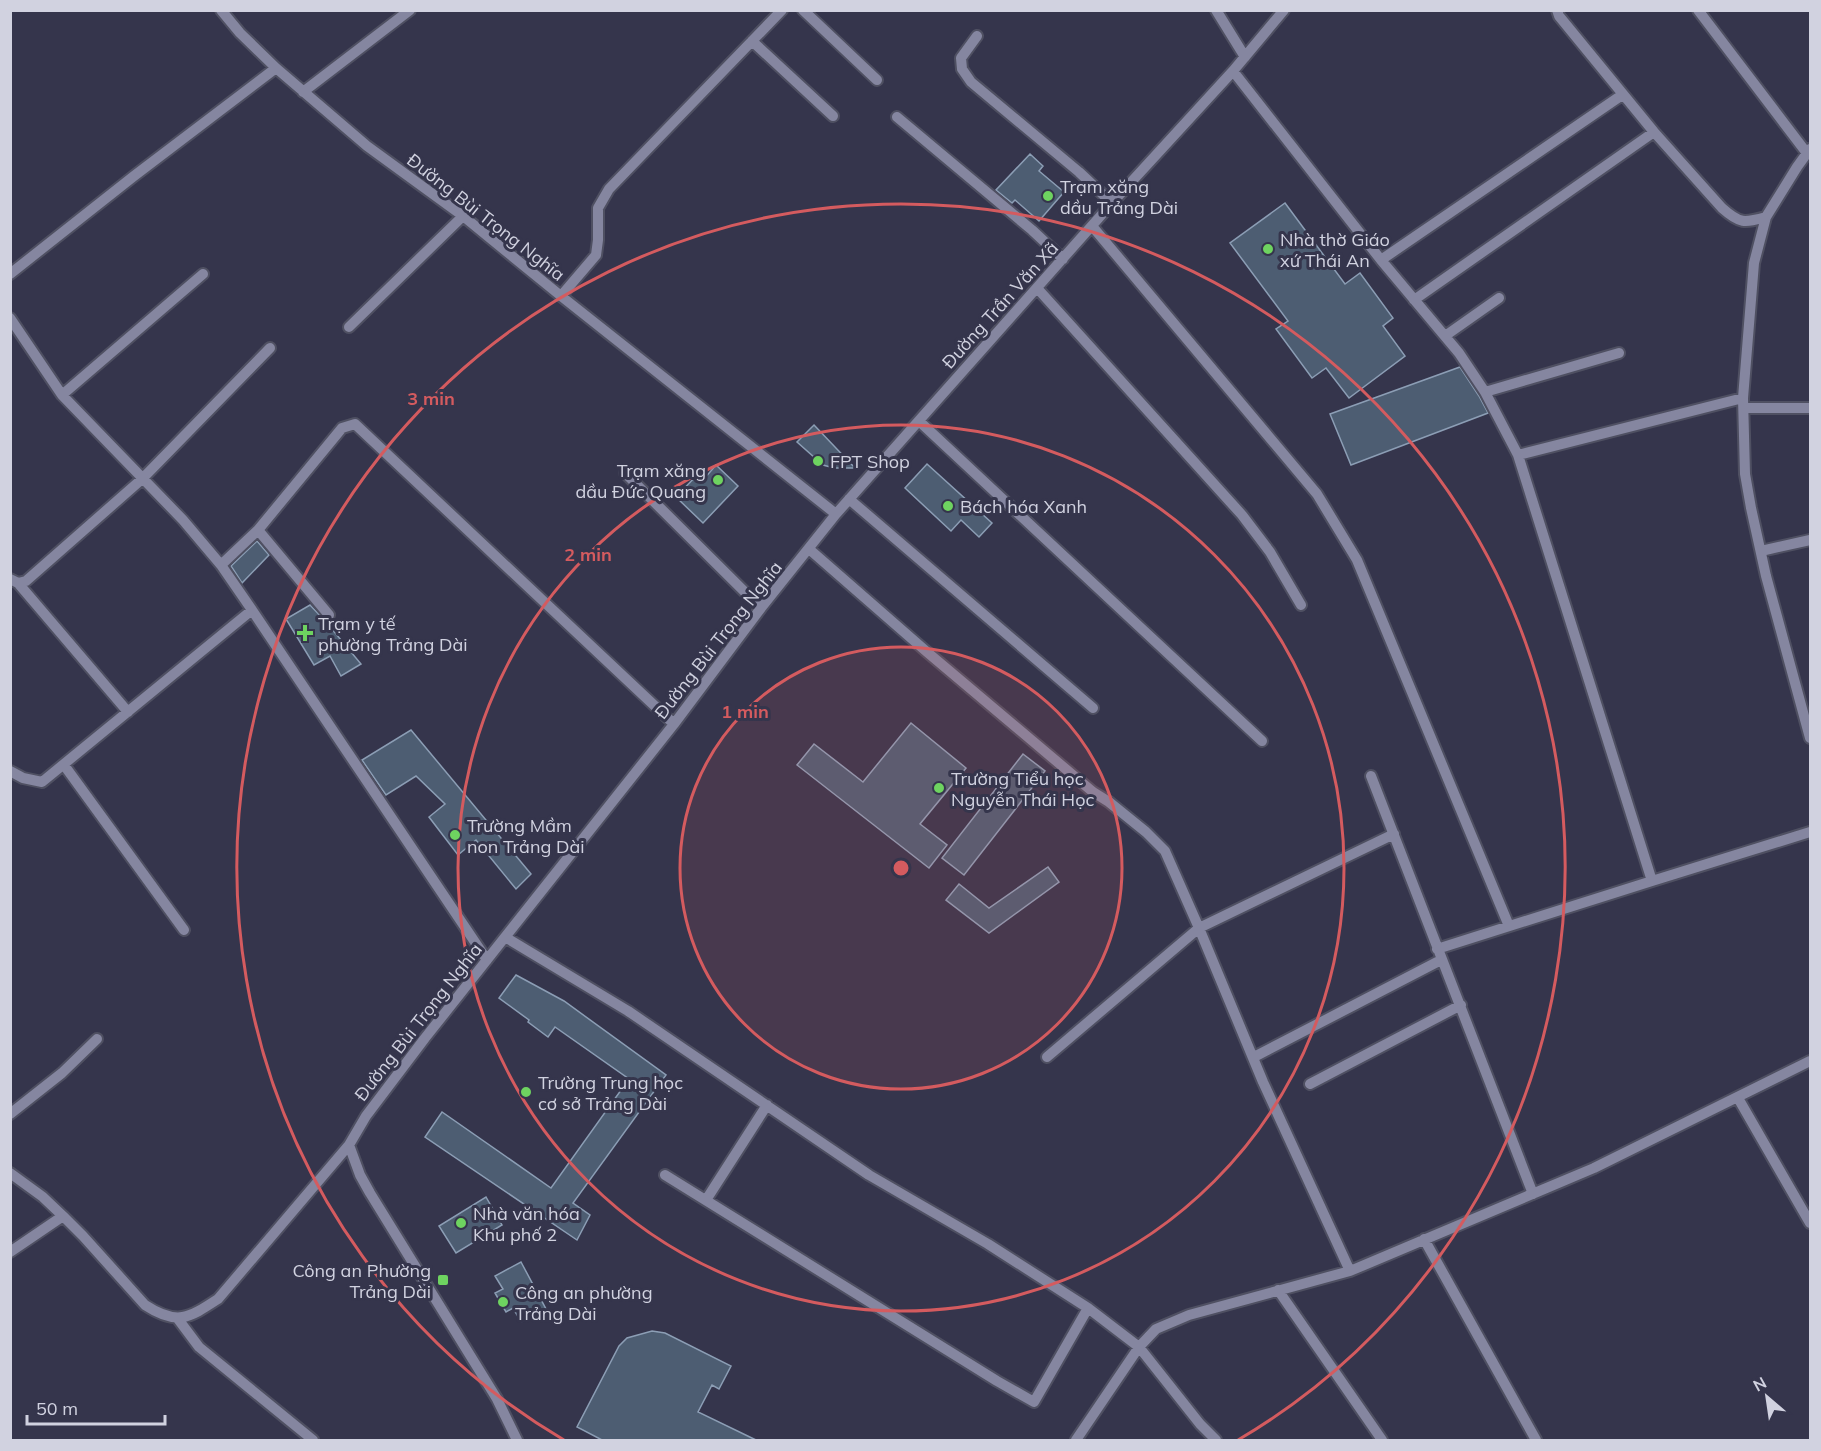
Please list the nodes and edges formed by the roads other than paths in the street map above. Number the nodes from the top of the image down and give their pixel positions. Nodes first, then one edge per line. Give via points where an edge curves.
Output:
1 (221, 10) edge
2 (410, 10) edge
3 (782, 10) edge
4 (803, 10) edge
5 (1216, 10) edge
6 (1284, 10) edge
7 (1557, 10) edge
8 (1698, 10) edge
9 (977, 36) dead end
10 (752, 41) junction
11 (1245, 57) junction
12 (276, 68) junction
13 (1233, 71) junction
14 (876, 80) dead end
15 (303, 92) junction
16 (1622, 95) junction
17 (833, 116) dead end
18 (897, 117) dead end
19 (1654, 132) junction
20 (1808, 151) edge
21 (1112, 203) junction
22 (463, 216) junction
23 (1766, 218) junction
24 (1092, 226) junction
25 (1063, 259) junction
26 (1381, 260) junction
27 (10, 274) edge
28 (203, 274) dead end
29 (1037, 288) junction
30 (561, 297) junction
31 (1499, 298) dead end
32 (1414, 300) junction
33 (10, 318) edge
34 (349, 327) dead end
35 (1445, 336) junction
36 (270, 348) dead end
37 (1619, 353) dead end
38 (1485, 392) junction
39 (62, 395) junction
40 (1744, 403) junction
41 (1810, 408) edge
42 (919, 421) junction
43 (1518, 455) junction
44 (625, 473) dead end
45 (142, 479) junction
46 (849, 499) junction
47 (836, 514) junction
48 (258, 530) junction
49 (1810, 540) edge
50 (809, 549) junction
51 (1761, 551) junction
52 (221, 565) junction
53 (14, 581) edge
54 (1301, 605) dead end
55 (761, 608) junction
56 (252, 609) junction
57 (329, 615) dead end
58 (1093, 708) dead end
59 (128, 712) junction
60 (674, 724) junction
61 (1810, 738) edge
62 (1262, 741) dead end
63 (64, 765) junction
64 (10, 771) edge
65 (1371, 776) dead end
66 (1810, 832) edge
67 (1394, 834) junction
68 (1652, 881) junction
69 (1509, 926) junction
70 (1199, 928) junction
71 (184, 930) dead end
72 (505, 938) junction
73 (1437, 949) junction
74 (487, 960) junction
75 (1441, 960) junction
76 (1461, 1005) junction
77 (97, 1039) dead end
78 (1047, 1057) dead end
79 (1254, 1057) junction
80 (1810, 1061) edge
81 (1310, 1084) dead end
82 (1738, 1098) junction
83 (767, 1105) junction
84 (10, 1114) edge
85 (349, 1145) junction
86 (10, 1173) edge
87 (665, 1175) dead end
88 (1533, 1194) junction
89 (706, 1200) junction
90 (63, 1216) junction
91 (1810, 1223) edge
92 (1424, 1239) junction
93 (10, 1252) edge
94 (1350, 1271) junction
95 (1278, 1290) junction
96 (1089, 1308) junction
97 (178, 1319) junction
98 (1139, 1347) junction
99 (313, 1440) edge
100 (517, 1440) edge
101 (1076, 1440) edge
102 (1216, 1440) edge
103 (1382, 1440) edge
104 (1536, 1440) edge

1 - 12 street, Đường Bùi Trọng Nghĩa
2 - 15 street
3 - 10 street
4 - 14 street
5 - 11 street
6 - 11 street, Đường Trần Văn Xã
7 - 16 street
8 - 20 street
9 - 21 street via 961,58 962,69 971,82
10 - 17 street
10 - 30 street via 609,189 598,208 596,255
11 - 13 street, Đường Trần Văn Xã
12 - 15 street, Đường Bùi Trọng Nghĩa
12 - 27 street
13 - 21 street, Đường Trần Văn Xã
13 - 26 street
15 - 22 street, Đường Bùi Trọng Nghĩa via 367,146
16 - 19 street
16 - 26 street
18 - 25 street
19 - 23 street via 1735,220
19 - 32 street
20 - 23 street
21 - 24 street, Đường Trần Văn Xã
22 - 30 street, Đường Bùi Trọng Nghĩa
22 - 34 street
23 - 40 street via 1754,263
24 - 25 street, Đường Trần Văn Xã
24 - 69 street via 1317,494 1337,526 1357,560
25 - 29 street, Đường Trần Văn Xã
26 - 32 street
28 - 39 street
29 - 42 street, Đường Trần Văn Xã
29 - 54 street via 1242,515 1270,552
30 - 47 street, Đường Bùi Trọng Nghĩa
31 - 35 street
32 - 35 street
33 - 39 street
35 - 38 street
36 - 45 street
37 - 38 street
38 - 43 street
39 - 45 street
40 - 41 street
40 - 43 street
40 - 51 street via 1745,474
42 - 46 street, Đường Trần Văn Xã
42 - 62 street
43 - 68 street
44 - 55 street
45 - 52 street
45 - 53 street via 35,574 26,581
46 - 47 street, Đường Trần Văn Xã
46 - 58 street
47 - 50 street, Đường Bùi Trọng Nghĩa
48 - 52 street
48 - 57 street
48 - 60 street via 342,428 355,424
49 - 51 street
50 - 55 street, Đường Bùi Trọng Nghĩa
50 - 70 street via 1084,785 1146,832 1165,851
51 - 61 street
52 - 56 street
53 - 59 street
55 - 60 street, Đường Bùi Trọng Nghĩa
56 - 59 street
56 - 74 street
59 - 63 street
60 - 72 street, Đường Bùi Trọng Nghĩa
63 - 64 street via 42,782
63 - 71 street
65 - 67 street
66 - 68 street
67 - 70 street
67 - 73 street
68 - 69 street
69 - 73 street
70 - 78 street
70 - 79 street
72 - 74 street, Đường Bùi Trọng Nghĩa
72 - 83 street via 628,1011
73 - 75 street
74 - 85 street, Đường Bùi Trọng Nghĩa via 366,1116
75 - 76 street
75 - 79 street
76 - 81 street
76 - 88 street
77 - 84 street
79 - 94 street
80 - 82 street
82 - 88 street
82 - 91 street
83 - 89 street
83 - 96 street via 869,1175
85 - 97 street, Đường Bùi Trọng Nghĩa via 218,1299
85 - 100 street via 370,1193 497,1399
86 - 90 street
87 - 89 street
88 - 92 street
89 - 96 street via 1034,1402
90 - 93 street
90 - 97 street via 145,1305
92 - 94 street
92 - 104 street
94 - 95 street
95 - 98 street via 1189,1315 1156,1329
95 - 103 street
96 - 98 street
97 - 99 street via 200,1347
98 - 101 street
98 - 102 street

